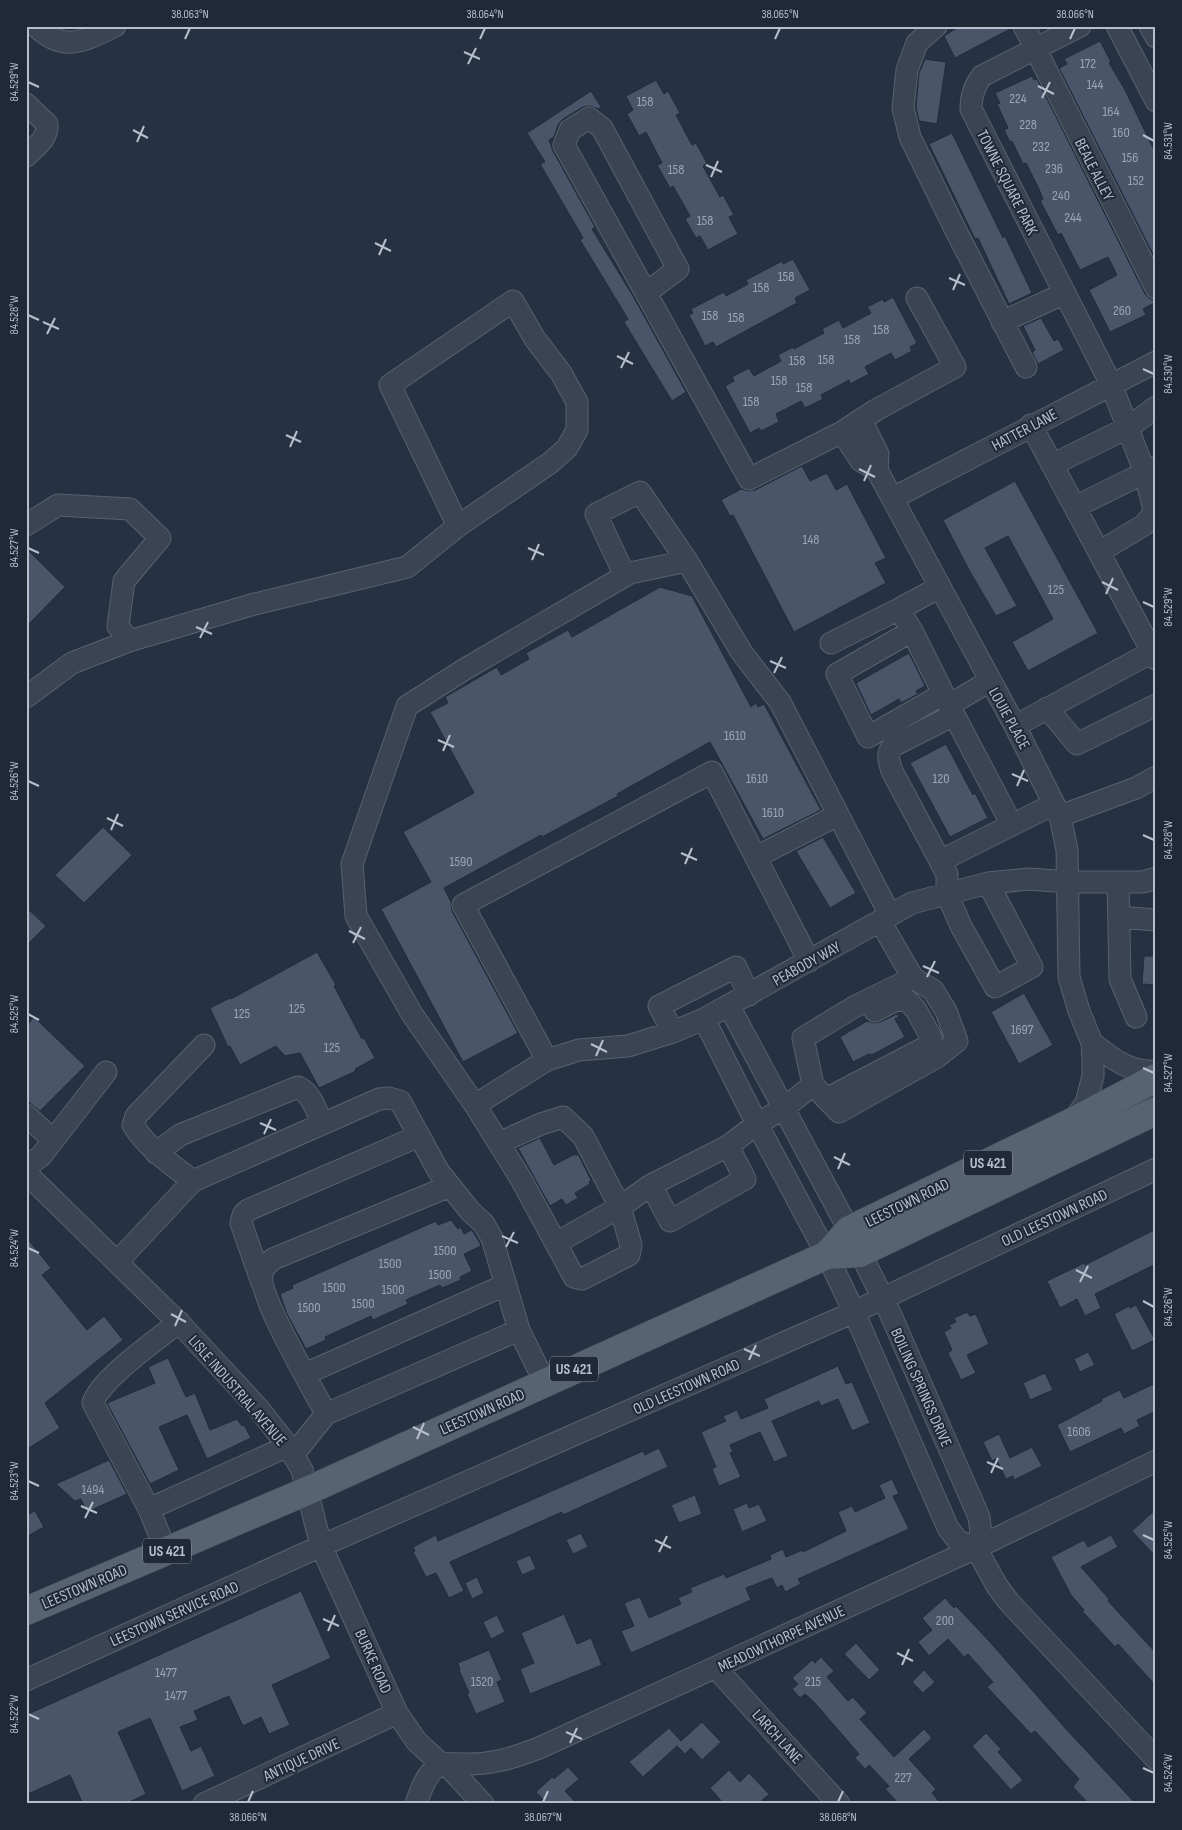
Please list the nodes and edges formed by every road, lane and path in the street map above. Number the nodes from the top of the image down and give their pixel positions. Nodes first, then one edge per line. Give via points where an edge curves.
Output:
1 (36, 26) edge
2 (115, 26) edge
3 (936, 26) edge
4 (1024, 26) edge
5 (1080, 26) edge
6 (1117, 26) edge
7 (1150, 26) edge
8 (1156, 37) edge
9 (1036, 49) junction
10 (1156, 102) edge
11 (26, 104) edge
12 (26, 156) edge
13 (1156, 288) edge
14 (646, 293) junction
15 (1065, 293) junction
16 (917, 298) dead end
17 (1002, 322) junction
18 (1156, 362) edge
19 (1026, 367) dead end
20 (1111, 384) junction
21 (1156, 407) edge
22 (861, 420) junction
23 (1031, 425) junction
24 (1129, 427) junction
25 (842, 432) junction
26 (1052, 465) junction
27 (877, 470) junction
28 (1150, 470) edge
29 (893, 498) junction
30 (1075, 508) junction
31 (1155, 514) edge
32 (26, 525) edge
33 (458, 526) junction
34 (1099, 552) junction
35 (686, 561) junction
36 (625, 576) junction
37 (940, 587) junction
38 (899, 608) junction
39 (912, 631) junction
40 (129, 641) junction
41 (831, 643) dead end
42 (1154, 653) edge
43 (990, 681) junction
44 (29, 691) edge
45 (929, 705) junction
46 (1156, 705) edge
47 (1047, 708) junction
48 (1015, 726) junction
49 (1156, 777) edge
50 (1057, 810) junction
51 (838, 815) junction
52 (1012, 825) junction
53 (756, 857) junction
54 (940, 861) junction
55 (1156, 878) edge
56 (988, 882) junction
57 (1068, 882) junction
58 (1118, 882) junction
59 (947, 894) junction
60 (1119, 917) junction
61 (885, 918) junction
62 (1156, 920) edge
63 (809, 961) junction
64 (913, 978) junction
65 (749, 995) junction
66 (729, 1006) junction
67 (1136, 1018) dead end
68 (704, 1019) junction
69 (674, 1032) junction
70 (813, 1032) junction
71 (1092, 1043) junction
72 (204, 1045) dead end
73 (547, 1060) junction
74 (106, 1072) dead end
75 (1156, 1072) edge
76 (1156, 1078) edge
77 (820, 1092) junction
78 (475, 1105) junction
79 (784, 1108) junction
80 (1156, 1111) edge
81 (26, 1115) edge
82 (1072, 1122) junction
83 (322, 1124) junction
84 (756, 1124) junction
85 (419, 1136) junction
86 (53, 1140) junction
87 (500, 1143) junction
88 (728, 1146) junction
89 (156, 1153) junction
90 (26, 1167) edge
91 (1156, 1169) edge
92 (26, 1173) edge
93 (193, 1181) junction
94 (651, 1185) junction
95 (450, 1186) junction
96 (620, 1207) junction
97 (854, 1242) junction
98 (556, 1243) junction
99 (826, 1256) junction
100 (117, 1262) junction
101 (262, 1283) junction
102 (505, 1284) junction
103 (882, 1298) junction
104 (854, 1312) junction
105 (178, 1322) junction
106 (519, 1330) junction
107 (305, 1374) junction
108 (545, 1383) junction
109 (326, 1414) junction
110 (290, 1451) junction
111 (1156, 1461) edge
112 (307, 1491) junction
113 (149, 1510) junction
114 (321, 1546) junction
115 (976, 1548) junction
116 (166, 1551) junction
117 (26, 1611) edge
118 (716, 1668) junction
119 (26, 1680) edge
120 (397, 1713) junction
121 (1156, 1759) edge
122 (446, 1764) junction
123 (204, 1804) edge
124 (416, 1804) edge
125 (483, 1804) edge
126 (839, 1804) edge

1 - 2 street via 62,42 82,42
3 - 17 street via 917,44 907,70 903,108 914,145
4 - 9 street, BEALE ALLEY
5 - 9 street, TOWNE SQUARE PARK
6 - 10 street
7 - 8 street
9 - 13 street, BEALE ALLEY
9 - 15 street, TOWNE SQUARE PARK via 982,76 971,99 971,109
11 - 12 street via 47,124 48,132
14 - 14 street via 564,145 570,130 589,118 602,128 678,268
14 - 25 street via 749,479
15 - 17 street
15 - 20 street, TOWNE SQUARE PARK
16 - 22 street via 955,367
17 - 19 street
18 - 20 street, HATTER LANE
20 - 23 street, HATTER LANE
20 - 24 street, TOWNE SQUARE PARK
21 - 24 street
22 - 25 street
22 - 27 street via 878,454
23 - 26 street
23 - 29 street, HATTER LANE
24 - 26 street
24 - 28 street, TOWNE SQUARE PARK
25 - 27 street via 861,462
26 - 30 street
27 - 29 street, LOUIE PLACE
28 - 30 street
28 - 31 street, TOWNE SQUARE PARK
29 - 37 street, LOUIE PLACE
30 - 34 street
31 - 34 street via 1144,525
32 - 40 street via 58,506 130,509 160,538 124,581 118,626
33 - 33 street via 550,463 568,448 577,430 577,402 513,301 390,384
33 - 40 street via 407,567 251,605
34 - 42 street
35 - 36 street
35 - 36 street via 640,492 596,514
35 - 51 street via 742,653 780,702
36 - 78 street via 465,668 407,706 352,864 356,916 412,1014
37 - 38 street
37 - 43 street, LOUIE PLACE
38 - 39 street
38 - 41 street
39 - 45 street
39 - 45 street via 837,674 868,737
40 - 44 street via 72,663
42 - 47 street
43 - 45 street
43 - 48 street, LOUIE PLACE
45 - 52 street
45 - 54 street via 893,746 888,758
46 - 47 street via 1077,744
47 - 48 street
48 - 50 street, LOUIE PLACE
49 - 50 street via 1136,788
50 - 52 street
50 - 57 street, LOUIE PLACE via 1068,850
51 - 53 street
51 - 61 street
52 - 54 street
53 - 63 street
53 - 73 street via 712,772 463,905
54 - 59 street via 947,874
55 - 58 street, PEABODY WAY via 1144,882
56 - 57 street, PEABODY WAY via 1029,879
56 - 59 street, PEABODY WAY
56 - 59 street via 1032,967 995,987
57 - 58 street, PEABODY WAY
57 - 71 street, LOUIE PLACE via 1070,977
58 - 60 street
59 - 61 street, PEABODY WAY via 912,903
60 - 62 street
60 - 67 street via 1120,979
61 - 63 street, PEABODY WAY
61 - 64 street
63 - 65 street, PEABODY WAY
64 - 70 street via 854,1007
64 - 77 street via 933,990 946,1011 957,1041 937,1057 839,1112
65 - 66 street, PEABODY WAY
65 - 69 street via 736,967 659,1006
66 - 68 street, PEABODY WAY
66 - 79 street, BOILING SPRINGS DRIVE
68 - 69 street, PEABODY WAY
68 - 84 street, BOILING SPRINGS DRIVE
69 - 73 street, PEABODY WAY via 628,1046 579,1050
70 - 77 street via 803,1038 808,1066
70 - 77 street via 828,1036 896,1000 908,1001 931,1037 926,1047
71 - 75 street via 1118,1062 1141,1072
71 - 82 street, LOUIE PLACE via 1093,1076 1086,1103
72 - 89 street via 136,1116 133,1125
73 - 78 street, PEABODY WAY
74 - 86 street
76 - 82 main road, LEESTOWN ROAD / US 421
77 - 79 street
78 - 87 street
79 - 84 street
79 - 97 street, BOILING SPRINGS DRIVE
80 - 97 main road, LEESTOWN ROAD / US 421
81 - 86 street
82 - 97 main road, LEESTOWN ROAD / US 421
83 - 85 street via 379,1099 389,1098 400,1102
83 - 89 street via 310,1097 298,1088 180,1135
83 - 93 street
84 - 88 street
84 - 99 street, BOILING SPRINGS DRIVE
85 - 95 street
85 - 101 street via 242,1215 241,1223
86 - 90 street via 41,1156
87 - 96 street via 540,1124 562,1118 583,1136
87 - 98 street
88 - 94 street
88 - 94 street via 745,1179 670,1221
89 - 93 street
91 - 103 street, OLD LEESTOWN ROAD
92 - 100 street, LISLE INDUSTRIAL AVENUE
93 - 100 street
94 - 96 street
95 - 101 street via 273,1259 262,1271
95 - 102 street via 484,1224 492,1238
96 - 98 street
96 - 98 street via 631,1245 629,1255 582,1279 574,1277
97 - 99 main road, LEESTOWN ROAD / US 421
97 - 103 street, BOILING SPRINGS DRIVE
99 - 104 street, BOILING SPRINGS DRIVE
99 - 108 main road, LEESTOWN ROAD / US 421
100 - 105 street, LISLE INDUSTRIAL AVENUE
101 - 107 street via 287,1344
102 - 106 street
102 - 107 street
103 - 104 street, OLD LEESTOWN ROAD
103 - 115 street, BOILING SPRINGS DRIVE via 980,1517 981,1533
104 - 114 street, OLD LEESTOWN ROAD
104 - 115 street, BOILING SPRINGS DRIVE via 948,1528 958,1541
105 - 110 street, LISLE INDUSTRIAL AVENUE via 259,1409
105 - 113 street via 118,1371 95,1396 93,1403
106 - 108 street
106 - 109 street
107 - 109 street
108 - 112 main road, LEESTOWN ROAD / US 421
109 - 110 street
110 - 112 street, LISLE INDUSTRIAL AVENUE via 302,1470
110 - 113 street
111 - 115 street, MEADOWTHORPE AVENUE
112 - 114 street, BURKE ROAD
112 - 116 main road, LEESTOWN ROAD / US 421
113 - 116 street
114 - 119 street, LEESTOWN SERVICE ROAD
114 - 120 street, BURKE ROAD
115 - 118 street, MEADOWTHORPE AVENUE
115 - 121 street via 1009,1602
116 - 117 main road, LEESTOWN ROAD / US 421
118 - 122 street, MEADOWTHORPE AVENUE via 510,1759 491,1764
118 - 126 street, LARCH LANE
120 - 122 street, BURKE ROAD via 417,1742
120 - 123 street, ANTIQUE DRIVE
122 - 124 street via 432,1771
122 - 125 street, BURKE ROAD

